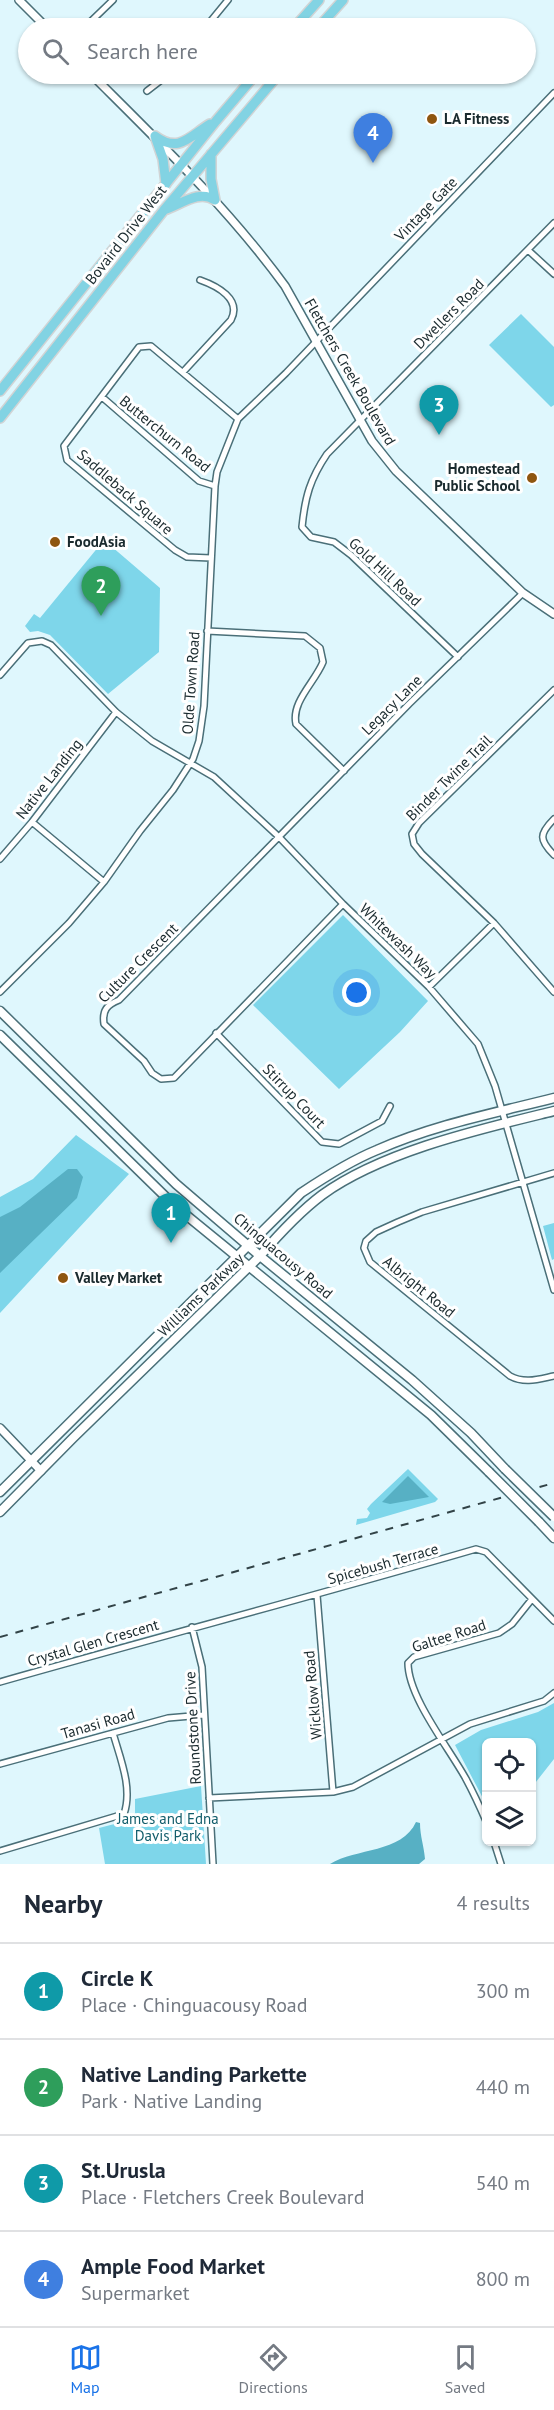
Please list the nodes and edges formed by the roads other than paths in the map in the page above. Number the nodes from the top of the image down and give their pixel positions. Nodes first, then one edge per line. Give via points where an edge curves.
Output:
1 (19, 0) edge
2 (113, 0) edge
3 (228, 0) edge
4 (319, 0) edge
5 (343, 0) edge
6 (37, 18) edge
7 (94, 18) edge
8 (213, 18) edge
9 (303, 18) edge
10 (327, 18) edge
11 (102, 84) edge
12 (158, 84) edge
13 (247, 84) edge
14 (270, 84) edge
15 (147, 91) dead end
16 (554, 93) edge
17 (216, 121) junction
18 (155, 136) junction
19 (211, 154) junction
20 (182, 164) junction
21 (193, 176) junction
22 (166, 184) junction
23 (215, 200) junction
24 (164, 210) junction
25 (554, 223) edge
26 (528, 250) junction
27 (554, 274) edge
28 (200, 280) dead end
29 (315, 341) junction
30 (183, 372) junction
31 (0, 391) edge
32 (102, 398) junction
33 (0, 418) edge
34 (238, 419) junction
35 (360, 422) junction
36 (215, 486) junction
37 (211, 558) junction
38 (523, 593) junction
39 (554, 614) edge
40 (207, 631) junction
41 (458, 657) junction
42 (0, 675) edge
43 (554, 690) edge
44 (116, 712) junction
45 (190, 764) junction
46 (344, 771) junction
47 (554, 819) edge
48 (32, 822) junction
49 (279, 837) junction
50 (554, 855) edge
51 (0, 859) edge
52 (104, 882) junction
53 (343, 904) junction
54 (494, 923) junction
55 (429, 987) junction
56 (0, 992) edge
57 (554, 992) edge
58 (0, 1011) edge
59 (216, 1034) junction
60 (0, 1035) edge
61 (554, 1098) edge
62 (390, 1106) dead end
63 (502, 1111) junction
64 (554, 1111) edge
65 (506, 1124) junction
66 (554, 1173) edge
67 (521, 1183) junction
68 (249, 1246) junction
69 (260, 1256) junction
70 (238, 1257) junction
71 (250, 1266) junction
72 (554, 1290) edge
73 (554, 1376) edge
74 (0, 1428) edge
75 (31, 1460) junction
76 (41, 1471) junction
77 (0, 1492) edge
78 (0, 1512) edge
79 (554, 1517) edge
80 (554, 1538) edge
81 (317, 1595) junction
82 (532, 1599) junction
83 (554, 1621) edge
84 (192, 1627) junction
85 (0, 1682) edge
86 (554, 1693) edge
87 (203, 1714) junction
88 (113, 1733) junction
89 (442, 1738) junction
90 (0, 1764) edge
91 (333, 1792) junction
92 (209, 1798) junction
93 (482, 1813) edge
94 (495, 1846) edge
95 (0, 1851) edge
96 (213, 1864) edge
97 (501, 1864) edge

1 - 6 street
2 - 7 street
3 - 8 street
4 - 9 main road
5 - 10 main road
11 - 18 street, Fletchers Creek Boulevard
12 - 15 street
13 - 17 main road, Bovaird Drive West
14 - 19 main road, Bovaird Drive West
16 - 29 street, Vintage Gate
17 - 18 main road via 179,143 169,144
17 - 20 main road, Bovaird Drive West
18 - 20 street, Fletchers Creek Boulevard
18 - 22 main road
19 - 21 main road, Bovaird Drive West
19 - 23 main road
20 - 21 street, Fletchers Creek Boulevard
20 - 22 main road, Bovaird Drive West
21 - 23 street, Fletchers Creek Boulevard
21 - 24 main road, Bovaird Drive West
22 - 31 main road, Bovaird Drive West
23 - 24 main road via 199,196
23 - 29 street, Fletchers Creek Boulevard via 285,286
24 - 33 main road, Bovaird Drive West
25 - 26 street, Dwellers Road
26 - 27 street
26 - 35 street, Dwellers Road
28 - 30 street via 217,286 234,304 234,313
29 - 34 street, Olde Town Road
29 - 35 street, Fletchers Creek Boulevard
30 - 32 street, Saddleback Square via 151,346 139,347
30 - 34 street, Saddleback Square
32 - 36 street, Butterchurn Road via 199,481
32 - 37 street, Saddleback Square via 64,446 67,460 175,550 187,556
34 - 36 street, Olde Town Road
35 - 38 street, Fletchers Creek Boulevard via 396,471
35 - 41 street, Gold Hill Road via 327,454 313,475 302,527 311,537 334,542 351,555
36 - 37 street, Olde Town Road
37 - 40 street, Olde Town Road
38 - 39 street, Fletchers Creek Boulevard
38 - 41 street, Legacy Lane
40 - 45 street, Olde Town Road via 204,706 199,741
40 - 46 street via 305,636 320,648 323,662 294,717 296,724
41 - 46 street, Legacy Lane
42 - 44 street via 28,643 48,643
43 - 54 street, Binder Twine Trail via 418,823 412,834 414,844 428,861
44 - 45 street via 152,741
44 - 48 street, Native Landing
45 - 49 street, Whitewash Way via 214,777
45 - 52 street, Olde Town Road
46 - 49 street, Legacy Lane
47 - 50 street via 542,837
48 - 51 street, Native Landing
48 - 52 street
49 - 53 street, Whitewash Way
49 - 59 street, Culture Crescent via 119,1000 105,1009 103,1017 104,1024 161,1079 179,1074
52 - 56 street, Olde Town Road
53 - 55 street, Whitewash Way
53 - 59 street, Culture Crescent
54 - 55 street
54 - 57 street, Binder Twine Trail
55 - 63 street, Whitewash Way via 477,1044
58 - 68 main road, Chinguacousy Road via 176,1184
59 - 62 street, Stirrup Court via 322,1142 339,1144 374,1126 382,1121
60 - 70 main road, Chinguacousy Road via 153,1186
61 - 63 main road, Williams Parkway
63 - 65 street, Whitewash Way
63 - 68 main road, Williams Parkway via 409,1137 349,1163 295,1198
64 - 65 main road, Williams Parkway
65 - 67 street, Whitewash Way
65 - 69 main road, Williams Parkway via 411,1152 351,1178 302,1211
66 - 67 street
67 - 72 street, Whitewash Way
67 - 73 street, Albright Road via 422,1212 376,1233 364,1248 370,1262 510,1376 530,1381
68 - 69 main road, Chinguacousy Road
68 - 70 main road, Williams Parkway
69 - 71 main road, Williams Parkway
69 - 79 main road, Chinguacousy Road, bridge via 412,1380
70 - 71 main road, Chinguacousy Road
70 - 75 main road, Williams Parkway
71 - 76 main road, Williams Parkway
71 - 80 main road, Chinguacousy Road, bridge via 431,1415
74 - 75 street
75 - 76 street
75 - 77 main road, Williams Parkway
76 - 78 main road, Williams Parkway
81 - 82 street, Spicebush Terrace via 476,1549 486,1552
81 - 84 street, Spicebush Terrace
81 - 91 street, Wicklow Road
82 - 83 street, Spicebush Terrace
82 - 89 street, Galtee Road via 512,1624 499,1633 414,1657 408,1663 408,1674 419,1699
84 - 85 street, Crystal Glen Crescent
84 - 87 street, Roundstone Drive via 202,1667
86 - 89 street
87 - 88 street, Tanasi Road via 168,1718
87 - 92 street, Roundstone Drive
88 - 90 street, Tanasi Road
88 - 95 street via 126,1780 124,1814
89 - 91 street via 353,1787
89 - 93 street
91 - 92 street
92 - 96 street, Roundstone Drive
94 - 97 street

